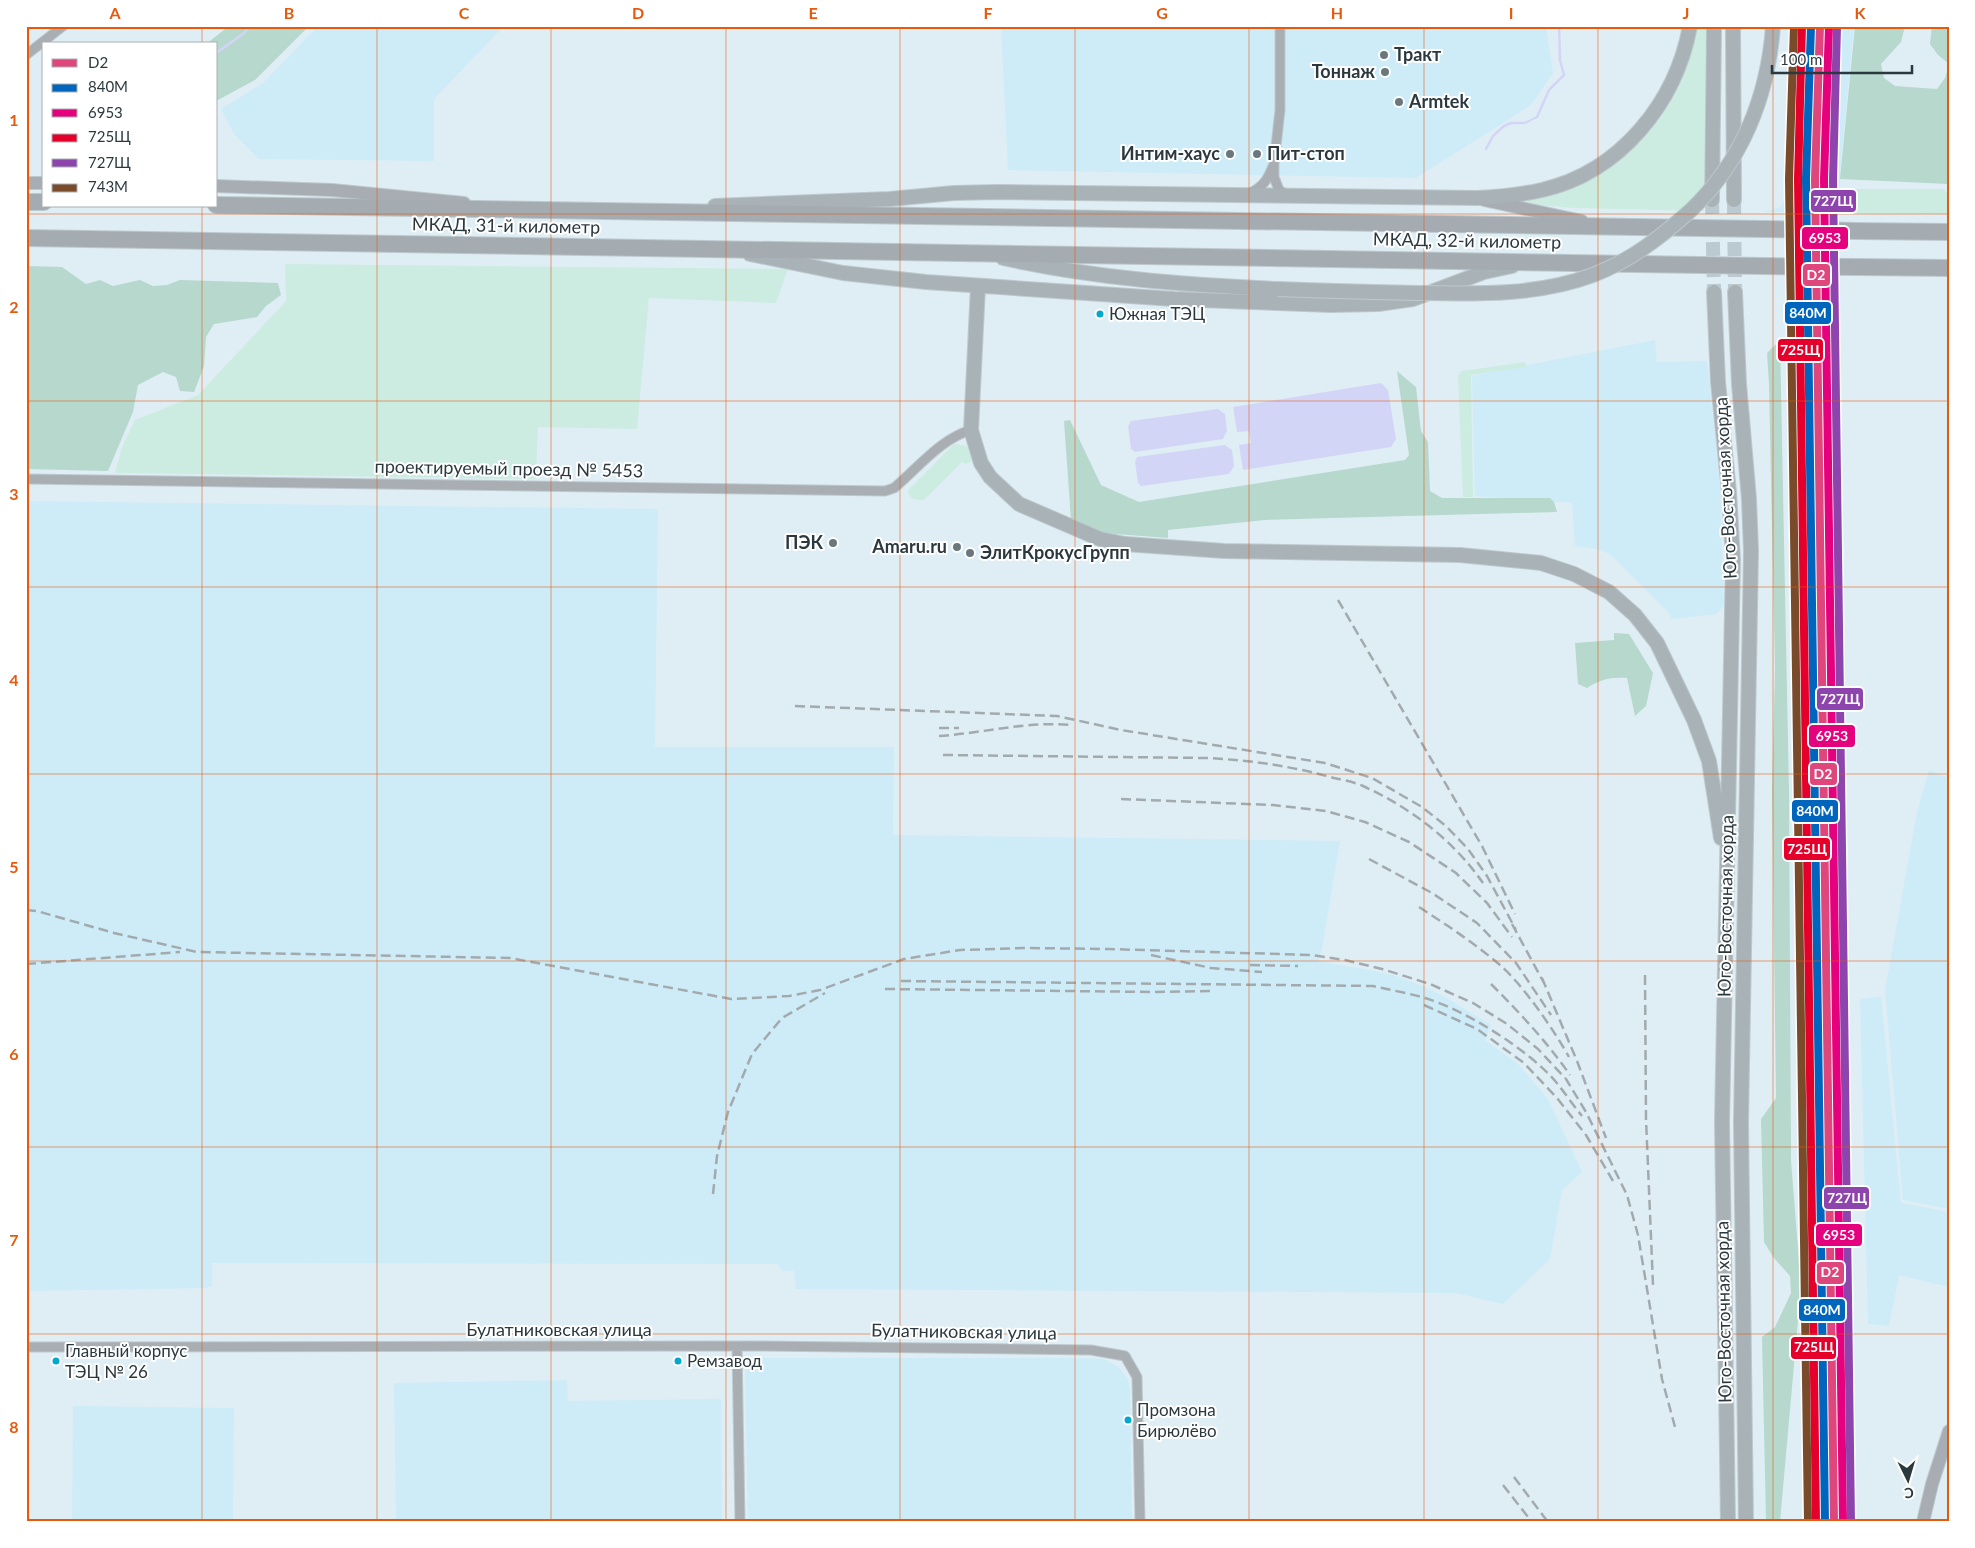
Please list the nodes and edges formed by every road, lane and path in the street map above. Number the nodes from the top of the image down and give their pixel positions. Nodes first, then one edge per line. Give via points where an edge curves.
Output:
1 (63, 26) edge
2 (1280, 26) edge
3 (1690, 26) edge
4 (1714, 26) edge
5 (1733, 26) edge
6 (1773, 26) edge
7 (42, 42) edge
8 (43, 42) edge
9 (26, 55) edge
10 (1274, 164) junction
11 (26, 183) edge
12 (42, 184) edge
13 (218, 186) edge
14 (1245, 195) junction
15 (1288, 195) junction
16 (1477, 198) junction
17 (1712, 200) tunnel mouth
18 (1734, 200) tunnel mouth
19 (26, 202) edge
20 (42, 202) edge
21 (218, 205) edge
22 (516, 210) junction
23 (580, 211) junction
24 (997, 217) joint
25 (1611, 228) junction
26 (1949, 232) edge
27 (26, 238) edge
28 (725, 249) junction
29 (985, 254) junction
30 (1536, 262) junction
31 (1949, 268) edge
32 (978, 286) junction
33 (1714, 292) tunnel mouth
34 (1736, 292) tunnel mouth
35 (971, 430) junction
36 (26, 479) edge
37 (1728, 889) junction
38 (26, 1347) edge
39 (737, 1347) junction
40 (1949, 1432) edge
41 (740, 1522) edge
42 (1140, 1522) edge
43 (1728, 1522) edge
44 (1746, 1522) edge
45 (1923, 1522) edge

1 - 8 street
2 - 10 street via 1280,110
3 - 16 main road via 1679,66 1665,96 1644,126 1615,154 1585,173 1543,190
4 - 17 main road
5 - 18 main road
6 - 29 main road, bridge via 1769,64 1760,98 1748,130 1723,173 1698,204 1665,233 1626,259 1577,280 1517,291 1468,294 1278,289 1100,276
7 - 9 street
10 - 14 street via 1260,188
10 - 15 street via 1277,187
11 - 12 main road
13 - 22 main road via 342,190
14 - 15 main road
14 - 23 main road via 954,193 890,199
15 - 16 main road
16 - 25 main road
19 - 20 highway
21 - 22 highway, МКАД, 31-й километр
22 - 23 highway, МКАД, 31-й километр
23 - 24 highway, МКАД, 31-й километр
24 - 25 highway, МКАД, 32-й километр
25 - 26 highway, МКАД, 32-й километр, bridge
27 - 28 highway, МКАД, 31-й километр
28 - 29 highway, МКАД, 31-й километр
28 - 32 main road via 843,274
29 - 30 highway, МКАД, 32-й километр
30 - 31 highway, МКАД, 32-й километр, bridge
30 - 32 main road via 1484,272 1413,299 1356,305 1174,299
32 - 35 main road
33 - 37 main road, Юго-Восточная хорда via 1733,560
34 - 44 main road, Юго-Восточная хорда via 1751,551 1740,1122
35 - 36 street, проектируемый проезд № 5453 via 947,440 894,488 885,491
35 - 37 main road via 981,463 1003,491 1019,504 1100,539 1125,544 1224,551 1460,555 1541,563 1574,574 1609,592 1635,615 1657,643 1694,720 1709,762
37 - 43 main road, Юго-Восточная хорда via 1722,1122
38 - 39 street, Булатниковская улица
39 - 41 street
39 - 42 street, Булатниковская улица via 1091,1350 1125,1356 1137,1377
40 - 45 main road

